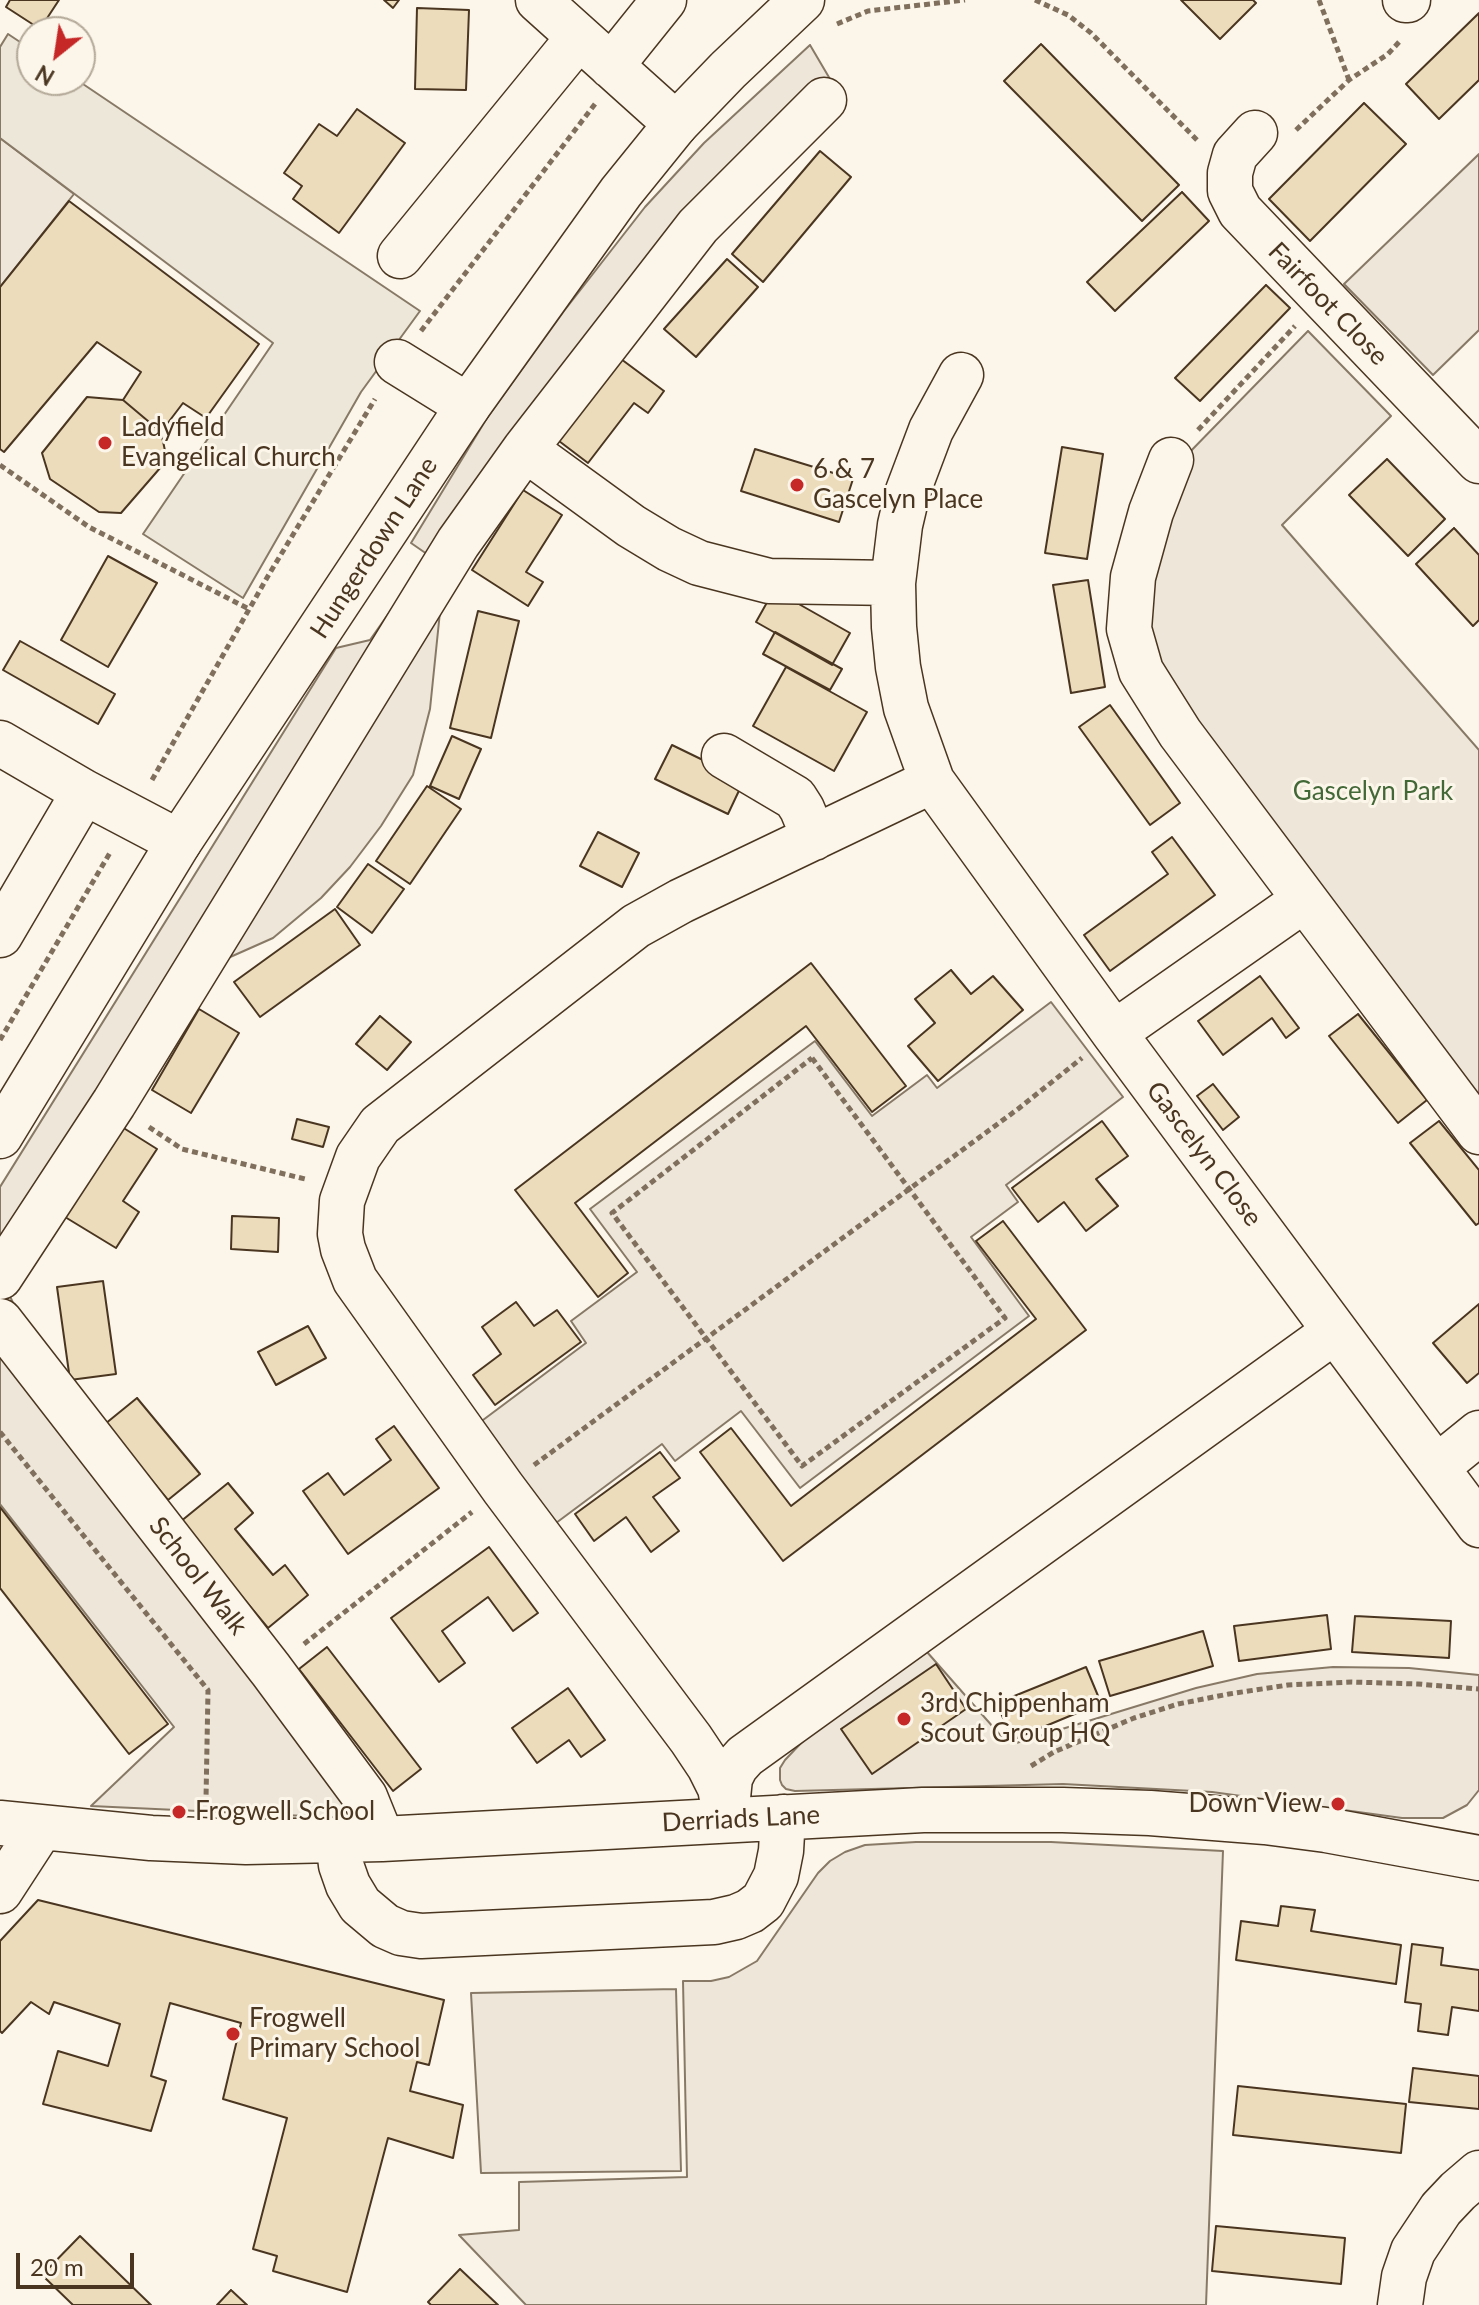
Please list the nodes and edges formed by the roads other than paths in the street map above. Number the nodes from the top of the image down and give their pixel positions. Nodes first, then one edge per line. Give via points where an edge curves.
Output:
1 (538, 0) edge
2 (664, 0) edge
3 (814, 14) edge
4 (579, 37) junction
5 (616, 70) junction
6 (824, 100) dead end
7 (676, 124) junction
8 (1255, 133) road end
9 (400, 256) dead end
10 (397, 362) road end
11 (961, 375) dead end
12 (468, 406) junction
13 (525, 449) junction
14 (1171, 460) road end
15 (1479, 461) edge
16 (893, 583) junction
17 (0, 743) edge
18 (724, 756) dead end
19 (932, 781) junction
20 (84, 792) junction
21 (814, 838) junction
22 (179, 842) junction
23 (1304, 900) junction
24 (0, 935) edge
25 (1114, 1033) junction
26 (1479, 1132) edge
27 (0, 1136) edge
28 (0, 1277) edge
29 (0, 1321) edge
30 (1335, 1331) junction
31 (1479, 1433) edge
32 (1437, 1467) junction
33 (1479, 1525) edge
34 (691, 1739) junction
35 (759, 1745) junction
36 (783, 1817) junction
37 (726, 1820) junction
38 (20, 1826) edge
39 (382, 1839) junction
40 (338, 1840) junction
41 (1479, 1858) edge
42 (0, 1891) edge
43 (1479, 2173) edge
44 (1400, 2305) edge

1 - 4 street
2 - 5 street
3 - 7 street, Hungerdown Lane via 738,60
4 - 5 street
4 - 9 street
5 - 7 street
6 - 13 street via 698,226
7 - 12 street, Hungerdown Lane
8 - 15 street, Fairfoot Close via 1235,155 1230,173 1230,191 1240,211
10 - 12 street
11 - 16 street, Gascelyn Close via 931,430 908,491
12 - 22 street, Hungerdown Lane
13 - 16 street via 631,526 699,563 769,581
13 - 28 street via 458,543 114,1103
14 - 23 street via 1133,577 1129,629 1141,671 1180,733
16 - 19 street, Gascelyn Close via 906,708
17 - 20 street
18 - 21 street via 795,798
19 - 21 street
19 - 25 street, Gascelyn Close
20 - 22 street
20 - 24 street
21 - 34 street via 636,926 380,1125 358,1157 342,1201 340,1234 355,1280
22 - 27 street, Hungerdown Lane
23 - 25 street
23 - 26 street
25 - 30 street, Gascelyn Close
29 - 39 street, School Walk via 365,1797
30 - 32 street, Gascelyn Close
30 - 35 street
31 - 32 street
32 - 33 street, Gascelyn Close
34 - 35 street via 724,1757
34 - 37 street via 720,1788
35 - 37 street via 733,1771
36 - 37 street, Derriads Lane
36 - 40 street via 776,1876 763,1901 750,1911 714,1922 401,1933 360,1905 341,1865
36 - 41 street, Derriads Lane via 923,1810 1150,1813 1280,1824
37 - 39 street, Derriads Lane
38 - 40 street, Derriads Lane via 151,1838
38 - 42 street
39 - 40 street, Derriads Lane
43 - 44 street via 1425,2230 1404,2277

